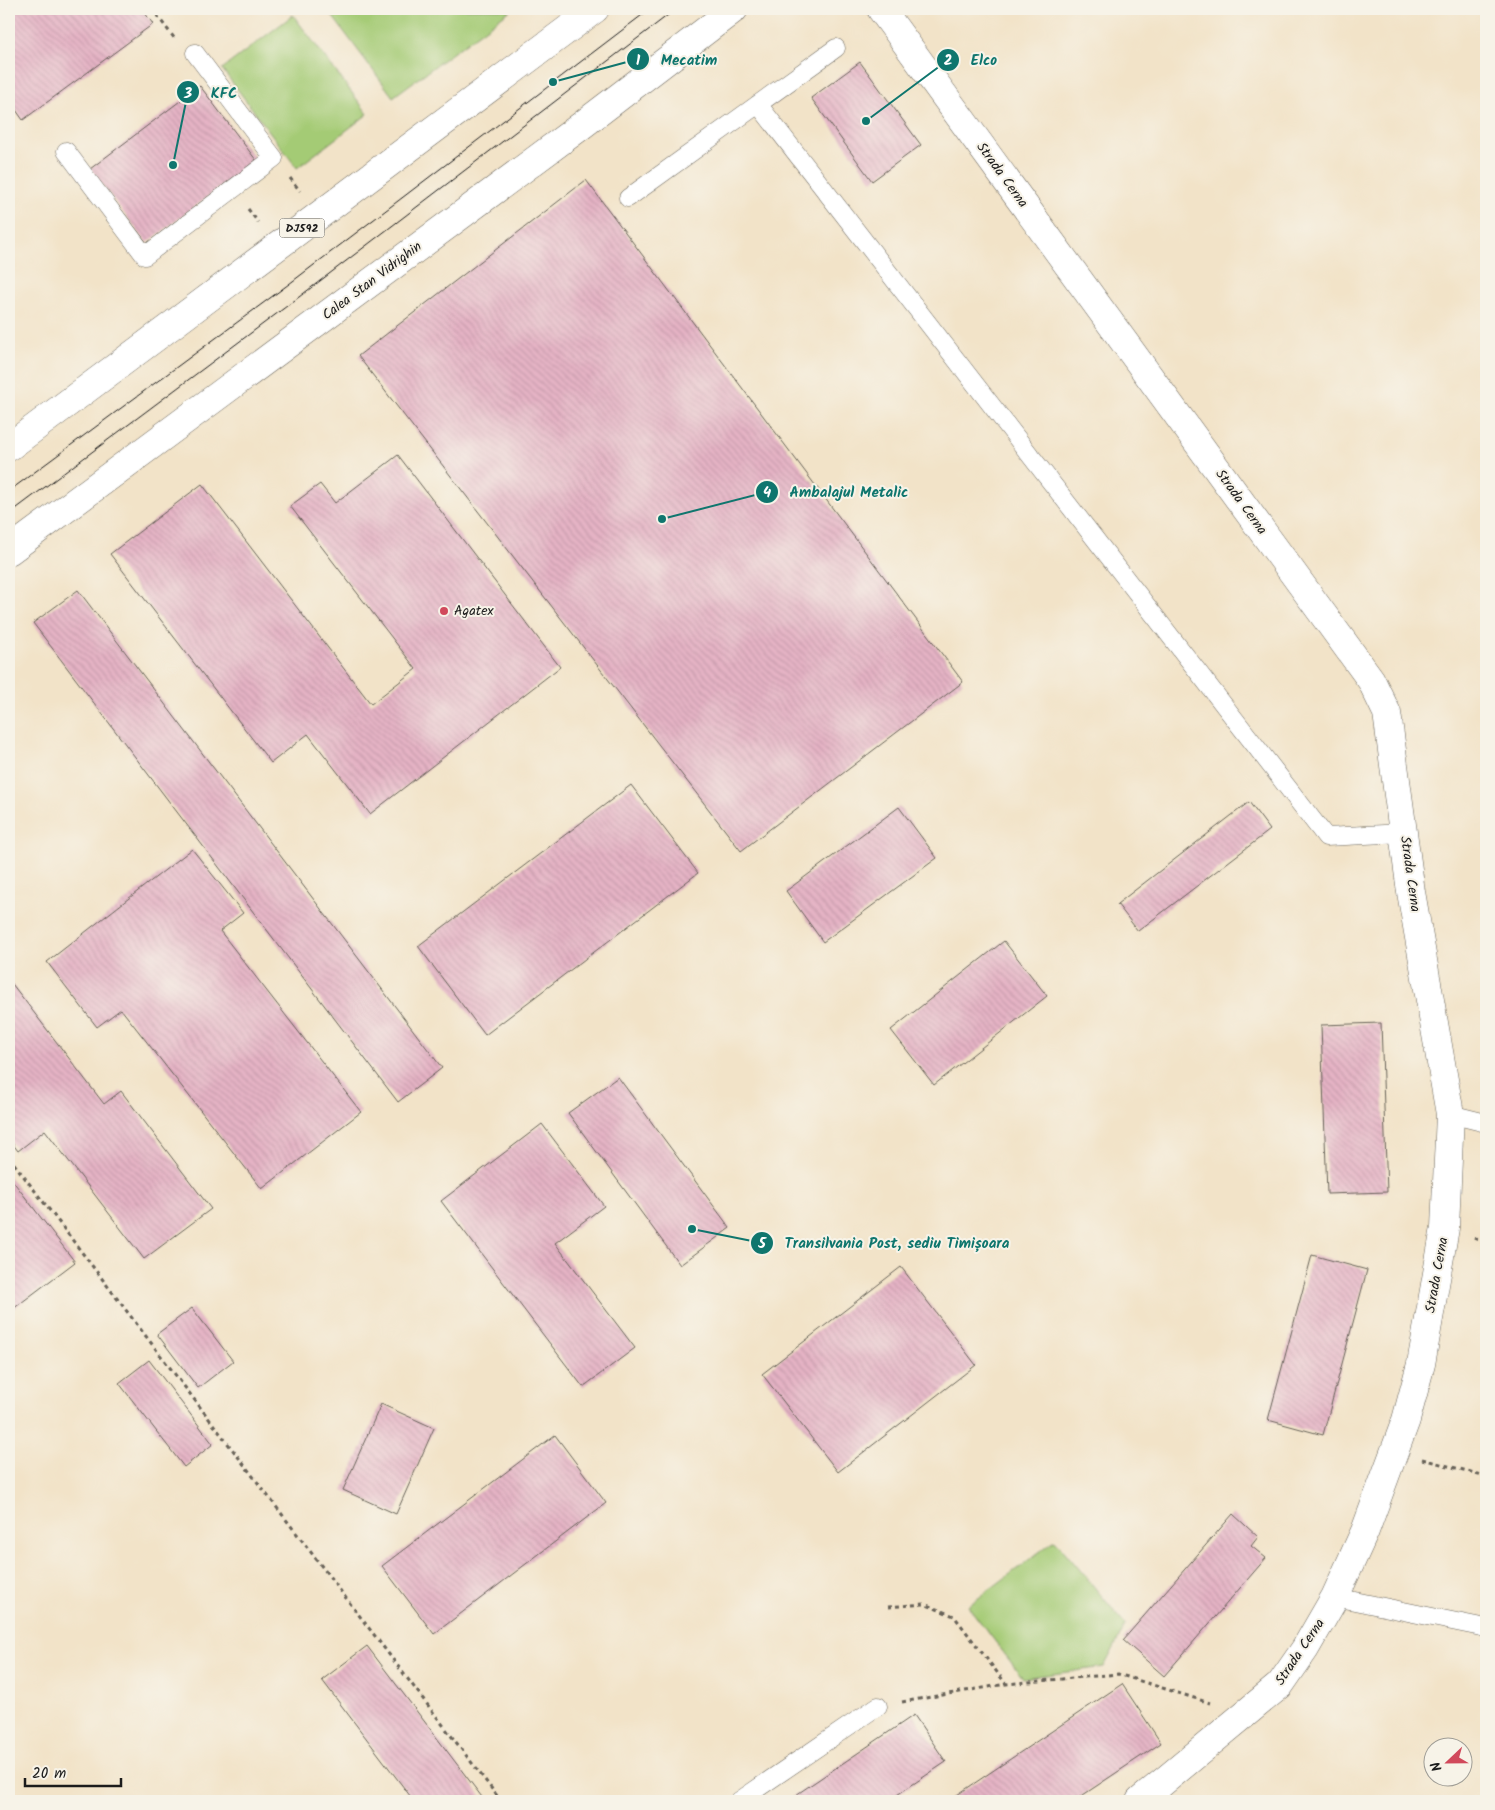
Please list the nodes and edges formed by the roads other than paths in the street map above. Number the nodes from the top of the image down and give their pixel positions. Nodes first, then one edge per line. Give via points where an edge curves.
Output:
1 (595, 9) edge
2 (882, 9) edge
3 (720, 13) edge
4 (836, 48) dead end
5 (195, 53) dead end
6 (758, 104) junction
7 (66, 151) dead end
8 (628, 198) dead end
9 (9, 447) edge
10 (9, 551) edge
11 (1404, 833) junction
12 (1450, 1114) junction
13 (1486, 1123) edge
14 (1335, 1597) junction
15 (1486, 1628) edge
16 (878, 1706) road end
17 (739, 1801) edge
18 (1140, 1801) edge

1 - 9 street, DJ592
2 - 11 street, Strada Cerna via 1371,680 1387,713
3 - 10 street, Calea Stan Vidrighin via 577,130
4 - 6 lane
5 - 7 lane via 274,158 182,228 145,256
6 - 8 lane
6 - 11 lane via 1326,837
11 - 12 street, Strada Cerna via 1411,892
12 - 13 lane
12 - 14 street, Strada Cerna via 1445,1228 1421,1364 1395,1451 1365,1531
14 - 15 lane
14 - 18 street, Strada Cerna via 1306,1649 1280,1684
16 - 17 lane

